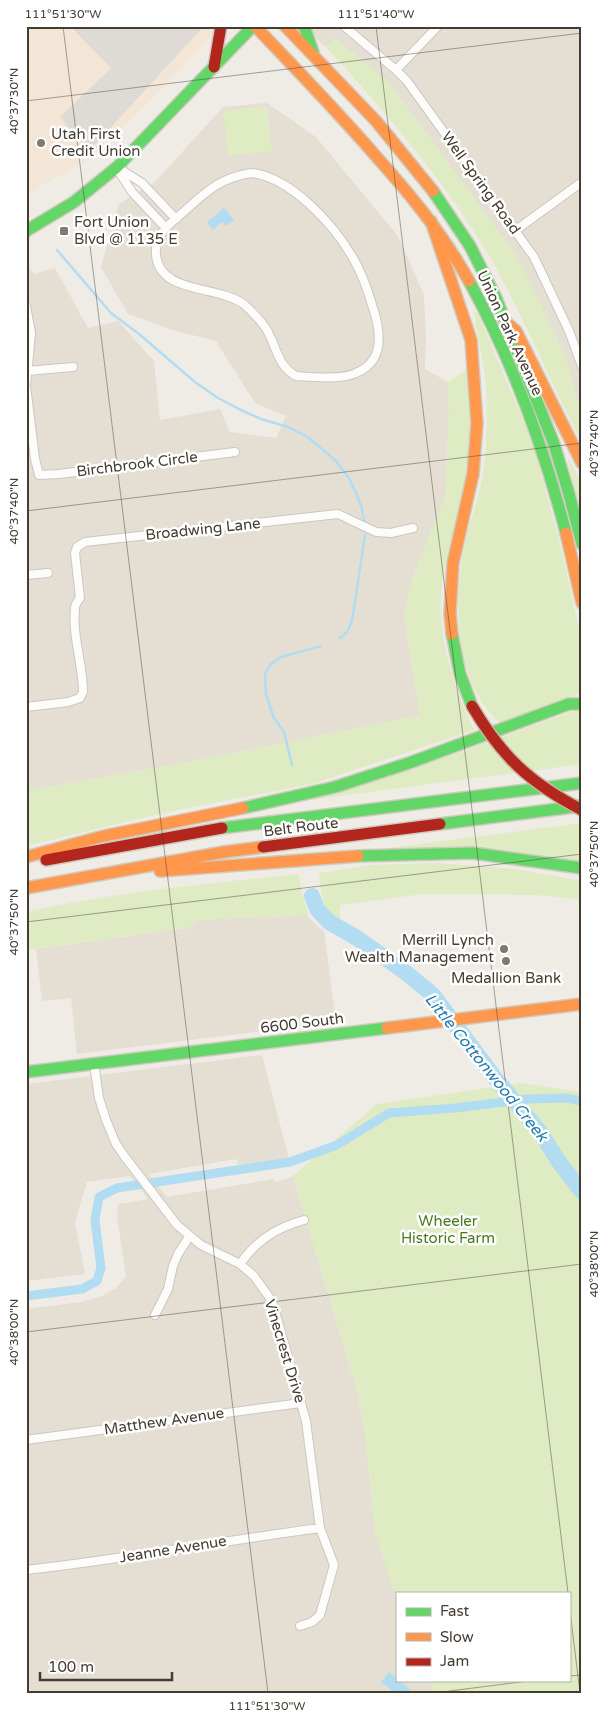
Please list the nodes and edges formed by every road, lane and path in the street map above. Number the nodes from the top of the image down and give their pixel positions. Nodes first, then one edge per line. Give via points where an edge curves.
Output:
1 (221, 26) edge
2 (254, 26) edge
3 (285, 26) edge
4 (304, 26) edge
5 (344, 26) edge
6 (438, 26) edge
7 (316, 59) junction
8 (214, 67) junction
9 (396, 70) junction
10 (117, 167) junction
11 (582, 182) edge
12 (176, 218) junction
13 (432, 221) junction
14 (166, 228) junction
15 (516, 230) junction
16 (26, 231) edge
17 (26, 306) edge
18 (506, 322) junction
19 (582, 366) edge
20 (72, 367) dead end
21 (27, 371) edge
22 (235, 452) dead end
23 (582, 463) edge
24 (413, 528) dead end
25 (582, 544) edge
26 (48, 573) dead end
27 (26, 575) edge
28 (582, 603) edge
29 (582, 704) edge
30 (26, 707) edge
31 (582, 782) edge
32 (582, 806) edge
33 (582, 810) edge
34 (26, 857) edge
35 (26, 864) edge
36 (582, 868) edge
37 (77, 878) junction
38 (26, 888) edge
39 (582, 1004) edge
40 (94, 1064) junction
41 (26, 1072) edge
42 (304, 1220) dead end
43 (190, 1237) junction
44 (240, 1264) junction
45 (155, 1315) dead end
46 (301, 1403) junction
47 (26, 1440) edge
48 (320, 1528) junction
49 (26, 1570) edge
50 (300, 1626) dead end

1 - 8 main road
2 - 8 main road
2 - 13 main road, Union Park Avenue via 331,104
3 - 7 main road, Union Park Avenue
4 - 7 main road
5 - 9 street, Well Spring Road
6 - 9 street
7 - 18 main road, Union Park Avenue via 376,119 428,183 482,268
8 - 10 main road
9 - 15 street, Well Spring Road
10 - 12 street via 142,183
10 - 14 street via 132,192
10 - 16 main road via 74,202
11 - 15 street
12 - 14 street
12 - 14 street via 215,185 239,175 261,174 295,193 315,210 342,242 367,288 379,333 379,346 370,364 356,374 344,376 296,376 289,372 279,359 268,330 243,303 230,296 176,282 161,270 156,259 156,244
13 - 28 main road, Union Park Avenue via 478,296 527,403 555,489
13 - 33 main road, bridge via 471,340 474,366 477,423 473,474 453,563 450,613 460,674 484,729 510,762 551,793
15 - 19 street, Well Spring Road via 538,265
17 - 21 street via 31,333
18 - 23 main road via 516,331
18 - 25 main road, Union Park Avenue via 550,430
20 - 21 street
21 - 22 street, Birchbrook Circle via 26,386 39,475
24 - 30 street, Broadwing Lane via 391,533 376,532 338,514 85,542 77,547 75,553 80,598 75,609 76,631 83,692 80,698 68,702
26 - 27 street
29 - 34 main road via 569,704 335,787 104,836
31 - 35 main road, Belt Route via 210,830
32 - 37 main road, Belt Route via 224,852
36 - 37 main road via 473,853 344,856
37 - 38 main road, Belt Route
39 - 40 main road, 6600 South
40 - 41 main road, 6600 South
40 - 43 street, Vinecrest Drive via 99,1098 116,1144
42 - 44 street via 260,1240
43 - 44 street, Vinecrest Drive via 200,1246
43 - 45 street via 178,1254 164,1299
44 - 46 street, Vinecrest Drive via 254,1276 272,1301
46 - 47 street, Matthew Avenue
46 - 48 street, Vinecrest Drive
48 - 49 street, Jeanne Avenue
48 - 50 street, Vinecrest Drive via 333,1570 320,1615

